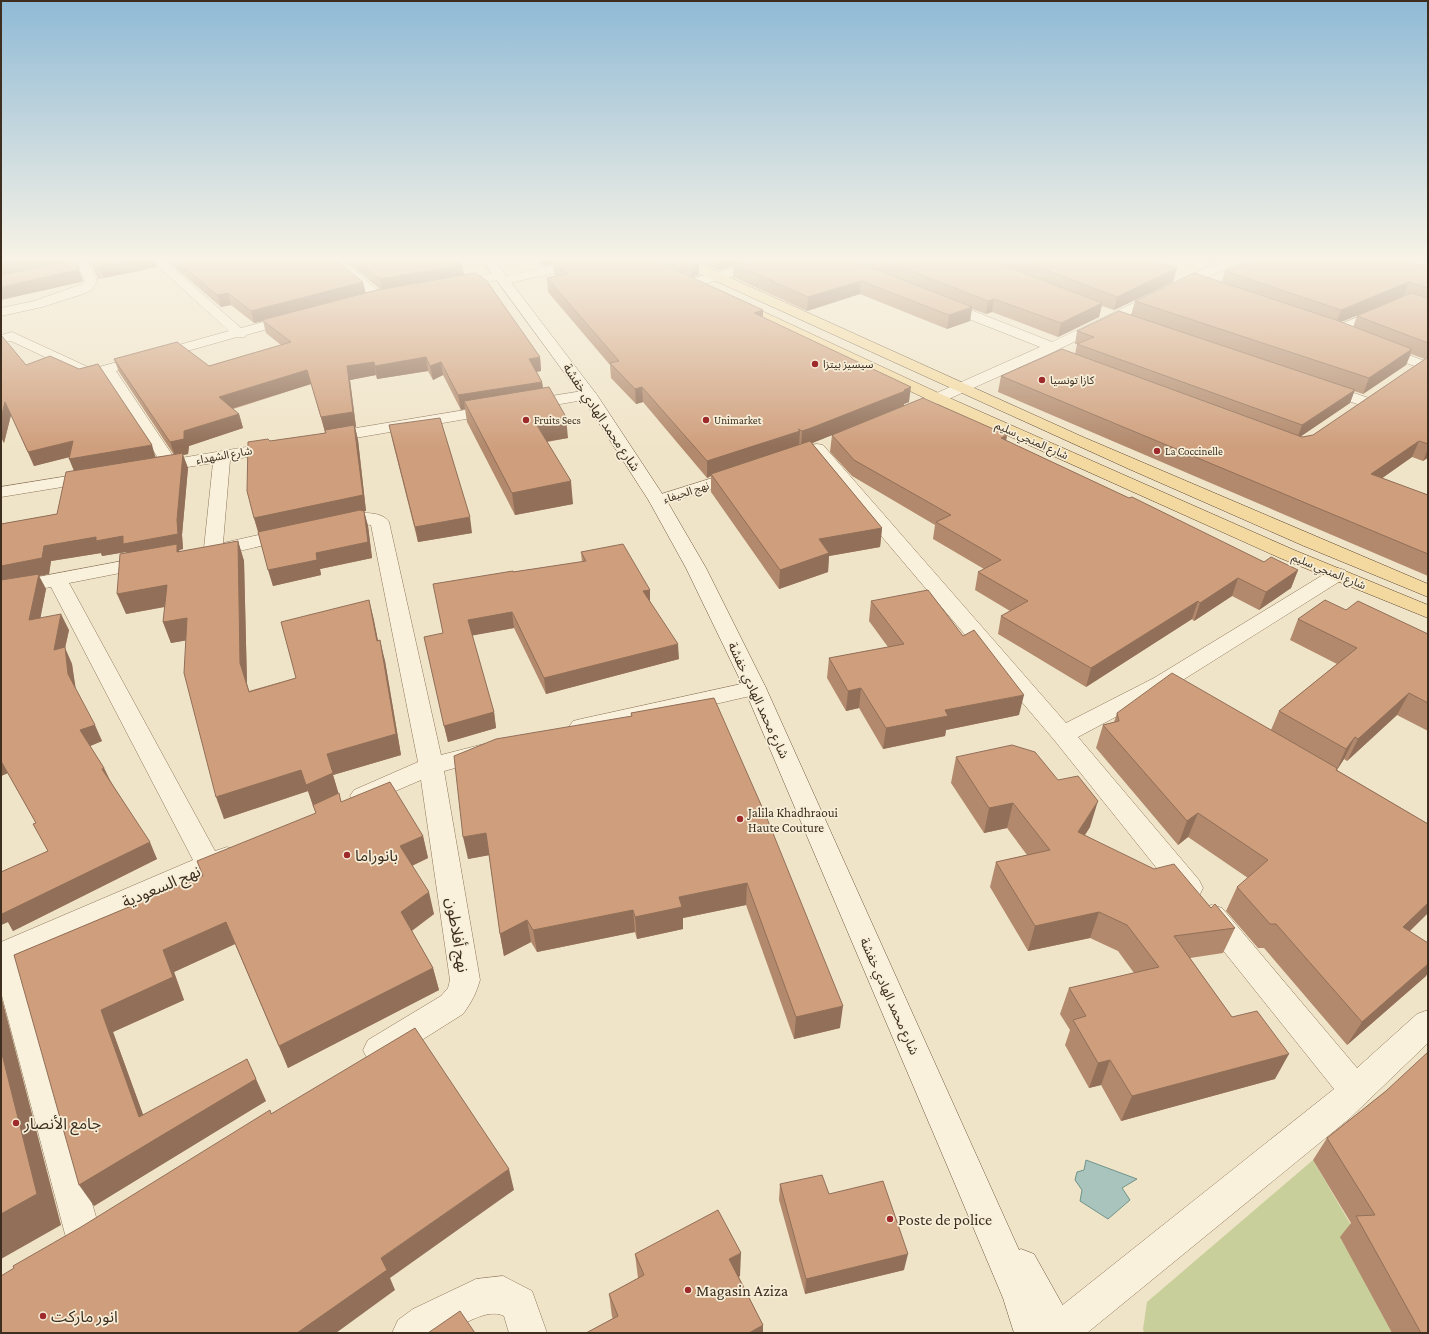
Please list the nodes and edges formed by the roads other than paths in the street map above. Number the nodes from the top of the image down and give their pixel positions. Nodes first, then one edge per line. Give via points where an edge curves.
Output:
1 (14, 322) edge
2 (227, 322) edge
3 (280, 322) edge
4 (535, 322) edge
5 (777, 322) edge
6 (819, 322) edge
7 (984, 322) edge
8 (1104, 322) edge
9 (1132, 322) edge
10 (1357, 322) edge
11 (1137, 324) edge
12 (1321, 326) edge
13 (1336, 331) junction
14 (240, 334) junction
15 (1350, 337) edge
16 (7, 338) edge
17 (1371, 345) edge
18 (1047, 350) junction
19 (1064, 360) edge
20 (1418, 368) edge
21 (108, 370) junction
22 (1314, 385) edge
23 (962, 388) junction
24 (589, 395) junction
25 (939, 399) junction
26 (1353, 411) edge
27 (903, 414) edge
28 (313, 440) edge
29 (290, 444) edge
30 (817, 449) edge
31 (222, 456) junction
32 (170, 464) junction
33 (140, 469) edge
34 (756, 469) edge
35 (110, 474) edge
36 (1, 492) edge
37 (658, 501) junction
38 (213, 551) junction
39 (190, 555) edge
40 (166, 559) edge
41 (1338, 574) junction
42 (57, 579) junction
43 (1, 590) edge
44 (1428, 591) edge
45 (1428, 612) edge
46 (1162, 683) junction
47 (756, 688) junction
48 (1182, 695) edge
49 (561, 732) edge
50 (1063, 735) junction
51 (507, 746) edge
52 (431, 766) junction
53 (345, 804) edge
54 (252, 846) edge
55 (209, 865) junction
56 (3, 954) edge
57 (1428, 1023) edge
58 (358, 1063) edge
59 (1355, 1090) junction
60 (968, 1174) junction
61 (110, 1218) edge
62 (411, 1333) edge
63 (528, 1333) edge
64 (1033, 1333) edge
65 (1058, 1333) edge

1 - 16 street via 21,329
2 - 14 street
3 - 14 street
4 - 24 street, شارع محمد الهادي خفشة
5 - 25 main road, شارع المنجي سليم
6 - 23 main road, شارع المنجي سليم
7 - 18 street
8 - 18 street
9 - 11 street
10 - 13 street
12 - 13 street
13 - 15 street
14 - 21 street
16 - 21 street via 86,371
17 - 20 street
18 - 19 street
18 - 23 street
21 - 32 street
22 - 26 street via 1372,398
23 - 25 street
23 - 44 main road, شارع المنجي سليم via 1302,539
24 - 28 street
24 - 37 street, شارع محمد الهادي خفشة
25 - 27 street
25 - 41 main road, شارع المنجي سليم via 1287,554
29 - 31 street, شارع الشهداء
30 - 50 street
31 - 32 street, شارع الشهداء
31 - 38 street
32 - 33 street, شارع الشهداء
34 - 37 street, نهج الحيفاء
35 - 36 street
37 - 47 street, شارع محمد الهادي خفشة via 696,568
38 - 39 street
38 - 52 street, نهج أفلاطون via 363,518 373,518 380,522
40 - 42 street
41 - 45 main road, شارع المنجي سليم
41 - 46 street
42 - 43 street
42 - 55 street
46 - 48 street
46 - 50 street
47 - 49 street
47 - 60 street, شارع محمد الهادي خفشة
50 - 59 street
51 - 52 street
52 - 53 street
52 - 58 street, نهج أفلاطون via 465,980 461,994 452,1005
54 - 55 street, نهج السعودية
55 - 56 street, نهج السعودية
56 - 61 street via 73,1240
57 - 59 street
59 - 65 street
60 - 64 street, شارع محمد الهادي خفشة via 1021,1297
60 - 65 street, شارع محمد الهادي خفشة
62 - 63 street via 426,1322 476,1298 503,1295 519,1304

